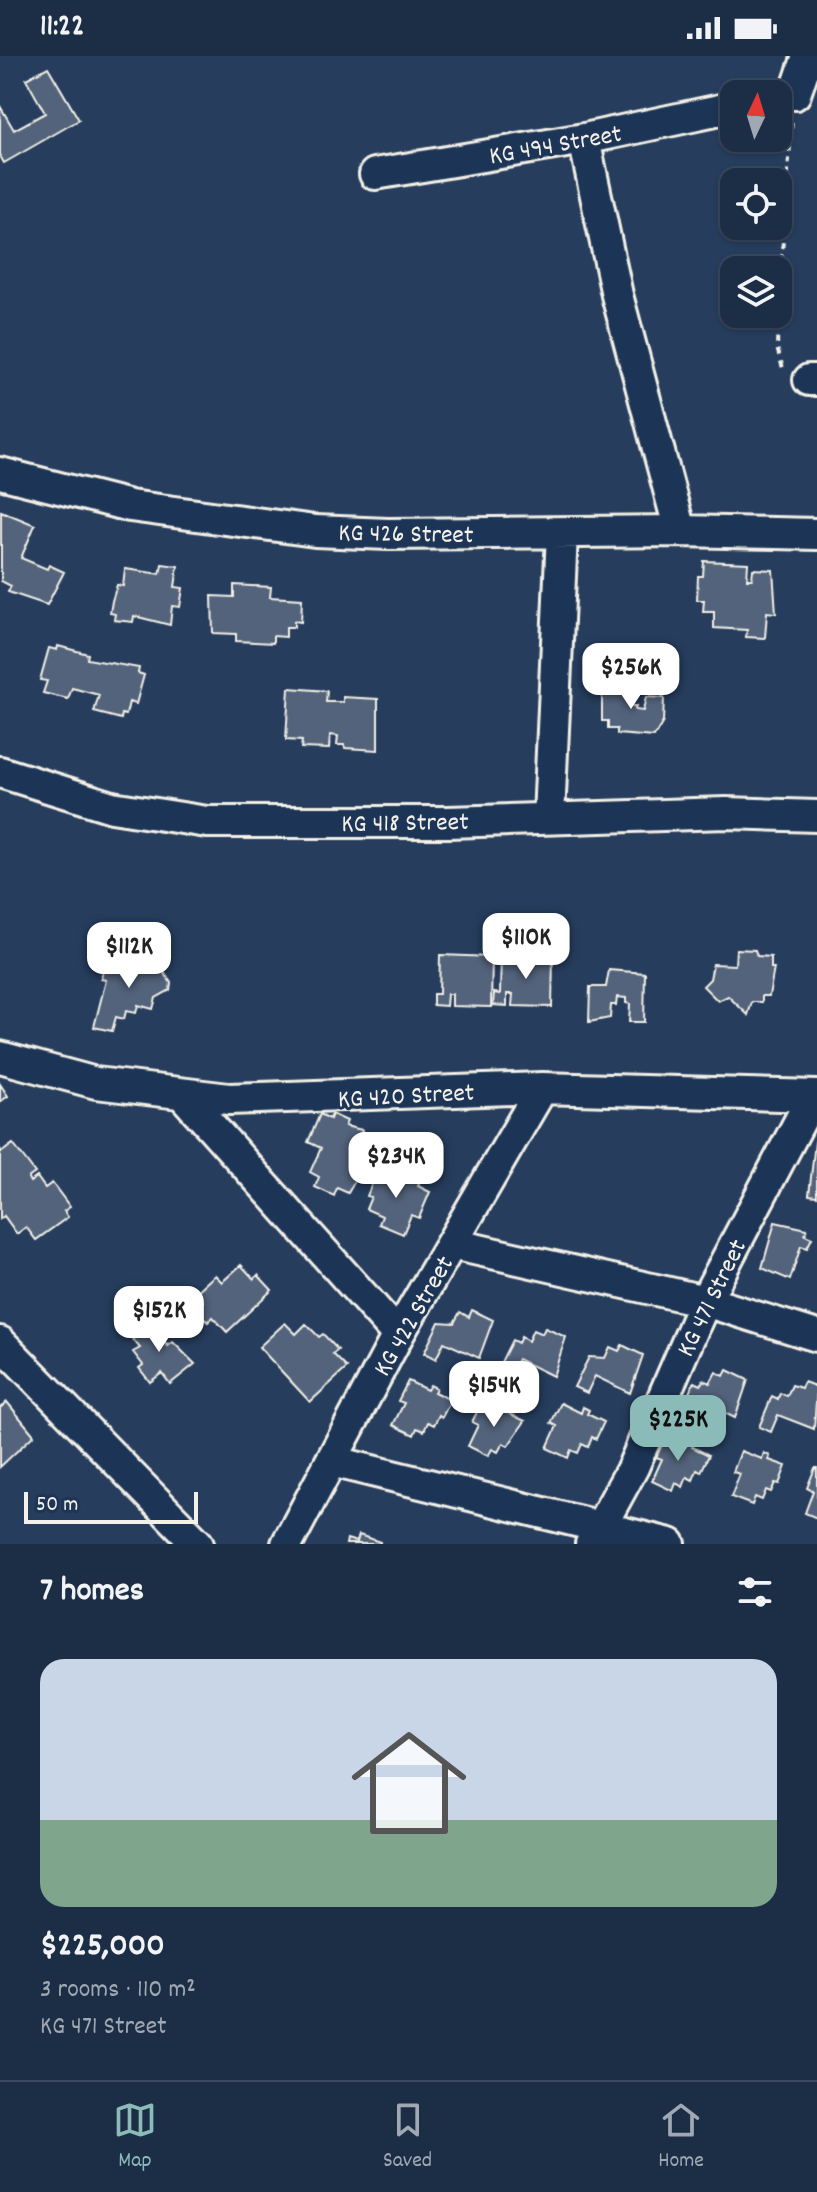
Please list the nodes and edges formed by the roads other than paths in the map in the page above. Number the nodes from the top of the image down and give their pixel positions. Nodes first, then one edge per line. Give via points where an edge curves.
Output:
1 (808, 56) edge
2 (797, 96) edge
3 (720, 110) edge
4 (584, 139) junction
5 (375, 174) dead end
6 (0, 473) edge
7 (680, 531) junction
8 (562, 533) junction
9 (817, 534) edge
10 (0, 772) edge
11 (817, 816) edge
12 (549, 817) junction
13 (0, 1057) edge
14 (542, 1088) junction
15 (184, 1096) junction
16 (815, 1096) edge
17 (452, 1244) junction
18 (705, 1301) junction
19 (398, 1335) junction
20 (817, 1336) edge
21 (0, 1342) edge
22 (331, 1461) junction
23 (595, 1536) edge
24 (198, 1544) edge
25 (287, 1544) edge
26 (670, 1544) edge

1 - 2 street
3 - 4 street, KG 494 Street
4 - 5 street, KG 494 Street
4 - 7 street via 617,295
6 - 8 street, KG 426 Street via 130,506 315,531
7 - 8 street, KG 426 Street
7 - 9 street, KG 426 Street
8 - 12 street
10 - 12 street, KG 418 Street via 112,807 207,822
11 - 12 street, KG 418 Street
13 - 15 street, KG 420 Street via 96,1083
14 - 15 street, KG 420 Street via 290,1099
14 - 16 street, KG 420 Street
14 - 17 street, KG 422 Street
15 - 19 street
16 - 18 street, KG 471 Street
17 - 18 street
17 - 19 street, KG 422 Street
18 - 20 street
18 - 23 street, KG 471 Street via 633,1467
19 - 22 street, KG 422 Street
21 - 24 street
22 - 23 street
22 - 25 street, KG 422 Street
23 - 26 street

